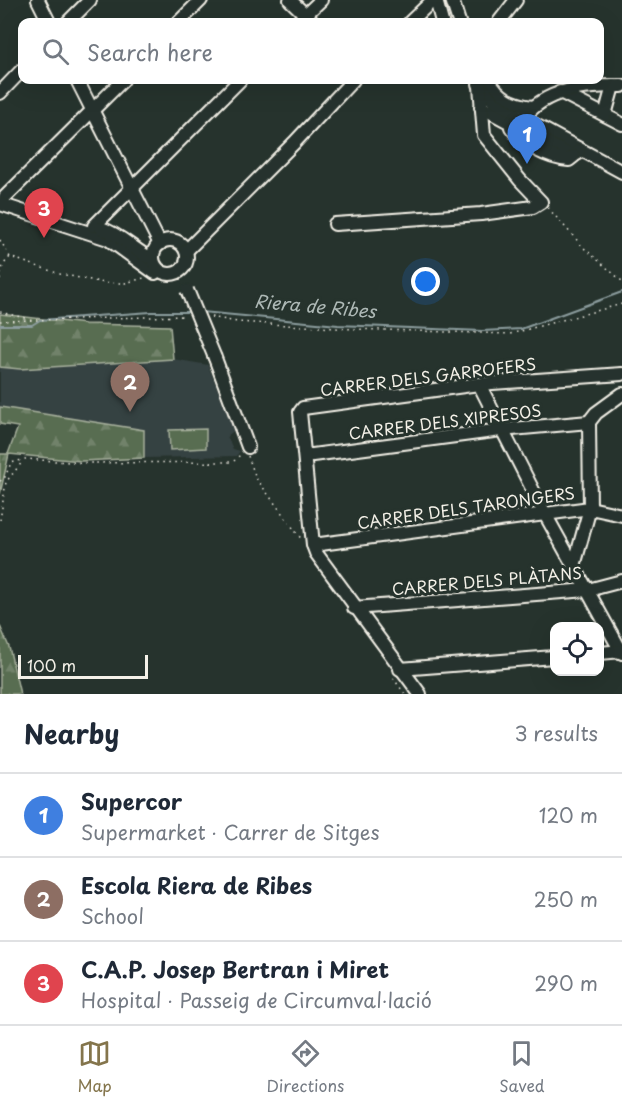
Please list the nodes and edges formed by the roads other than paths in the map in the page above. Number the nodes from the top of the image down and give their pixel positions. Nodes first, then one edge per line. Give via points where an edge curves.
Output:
1 (38, 0) edge
2 (90, 0) edge
3 (201, 0) edge
4 (290, 0) edge
5 (321, 0) edge
6 (434, 0) edge
7 (452, 0) edge
8 (516, 0) edge
9 (47, 18) edge
10 (72, 18) edge
11 (183, 18) edge
12 (304, 18) edge
13 (308, 18) edge
14 (415, 18) edge
15 (441, 18) edge
16 (458, 18) edge
17 (503, 18) edge
18 (18, 74) edge
19 (79, 84) edge
20 (119, 84) edge
21 (236, 84) edge
22 (349, 84) edge
23 (482, 84) edge
24 (483, 84) edge
25 (485, 84) edge
26 (618, 86) edge
27 (560, 92) junction
28 (0, 93) edge
29 (481, 106) junction
30 (532, 106) junction
31 (92, 111) junction
32 (605, 115) junction
33 (523, 119) junction
34 (622, 124) edge
35 (578, 152) junction
36 (622, 172) edge
37 (131, 187) junction
38 (2, 198) edge
39 (335, 224) dead end
40 (94, 226) junction
41 (160, 244) junction
42 (186, 251) junction
43 (153, 260) junction
44 (178, 272) junction
45 (155, 273) road end
46 (622, 374) edge
47 (479, 384) junction
48 (622, 394) edge
49 (589, 422) junction
50 (501, 430) junction
51 (248, 447) road end
52 (306, 456) junction
53 (590, 508) junction
54 (544, 514) junction
55 (622, 515) edge
56 (309, 545) junction
57 (574, 566) junction
58 (622, 581) edge
59 (588, 590) junction
60 (354, 608) junction
61 (622, 652) edge
62 (604, 653) edge
63 (550, 657) edge
64 (395, 670) junction
65 (420, 694) edge

1 - 9 street
2 - 10 street
3 - 11 street
4 - 12 street
5 - 13 street
6 - 14 street
6 - 15 street
7 - 16 street
8 - 17 street
18 - 28 street
19 - 31 street
20 - 31 street
21 - 37 street
22 - 42 street
23 - 29 street
24 - 33 street via 495,103
25 - 30 street via 514,104
26 - 27 street
26 - 32 street
27 - 30 street
27 - 32 street
29 - 35 street via 570,155
29 - 39 street via 484,135 541,202 533,207 481,214
30 - 33 street
31 - 37 street
31 - 38 street
32 - 34 street
33 - 35 street
35 - 36 street
37 - 40 street
37 - 41 street
38 - 40 street
38 - 45 street via 108,239
40 - 43 street via 114,233
41 - 42 street via 172,241
41 - 43 street
42 - 44 street via 186,262
43 - 44 street via 165,274
44 - 51 street, bridge
46 - 47 street, CARRER DELS GARROFERS
47 - 50 street
47 - 52 street, CARRER DELS GARROFERS via 303,408 300,412
48 - 49 street
49 - 50 street, CARRER DELS XIPRESOS
49 - 53 street
50 - 52 street, CARRER DELS XIPRESOS
50 - 54 street
52 - 56 street, CARRER DELS GARROFERS
53 - 54 street, CARRER DELS TARONGERS
53 - 55 street, CARRER DELS TARONGERS
53 - 57 street
54 - 56 street, CARRER DELS TARONGERS
54 - 57 street
56 - 60 street
57 - 59 street
58 - 59 street, CARRER DELS PLÀTANS
59 - 60 street, CARRER DELS PLÀTANS
59 - 61 street
60 - 64 street
61 - 62 street
63 - 64 street
64 - 65 street

